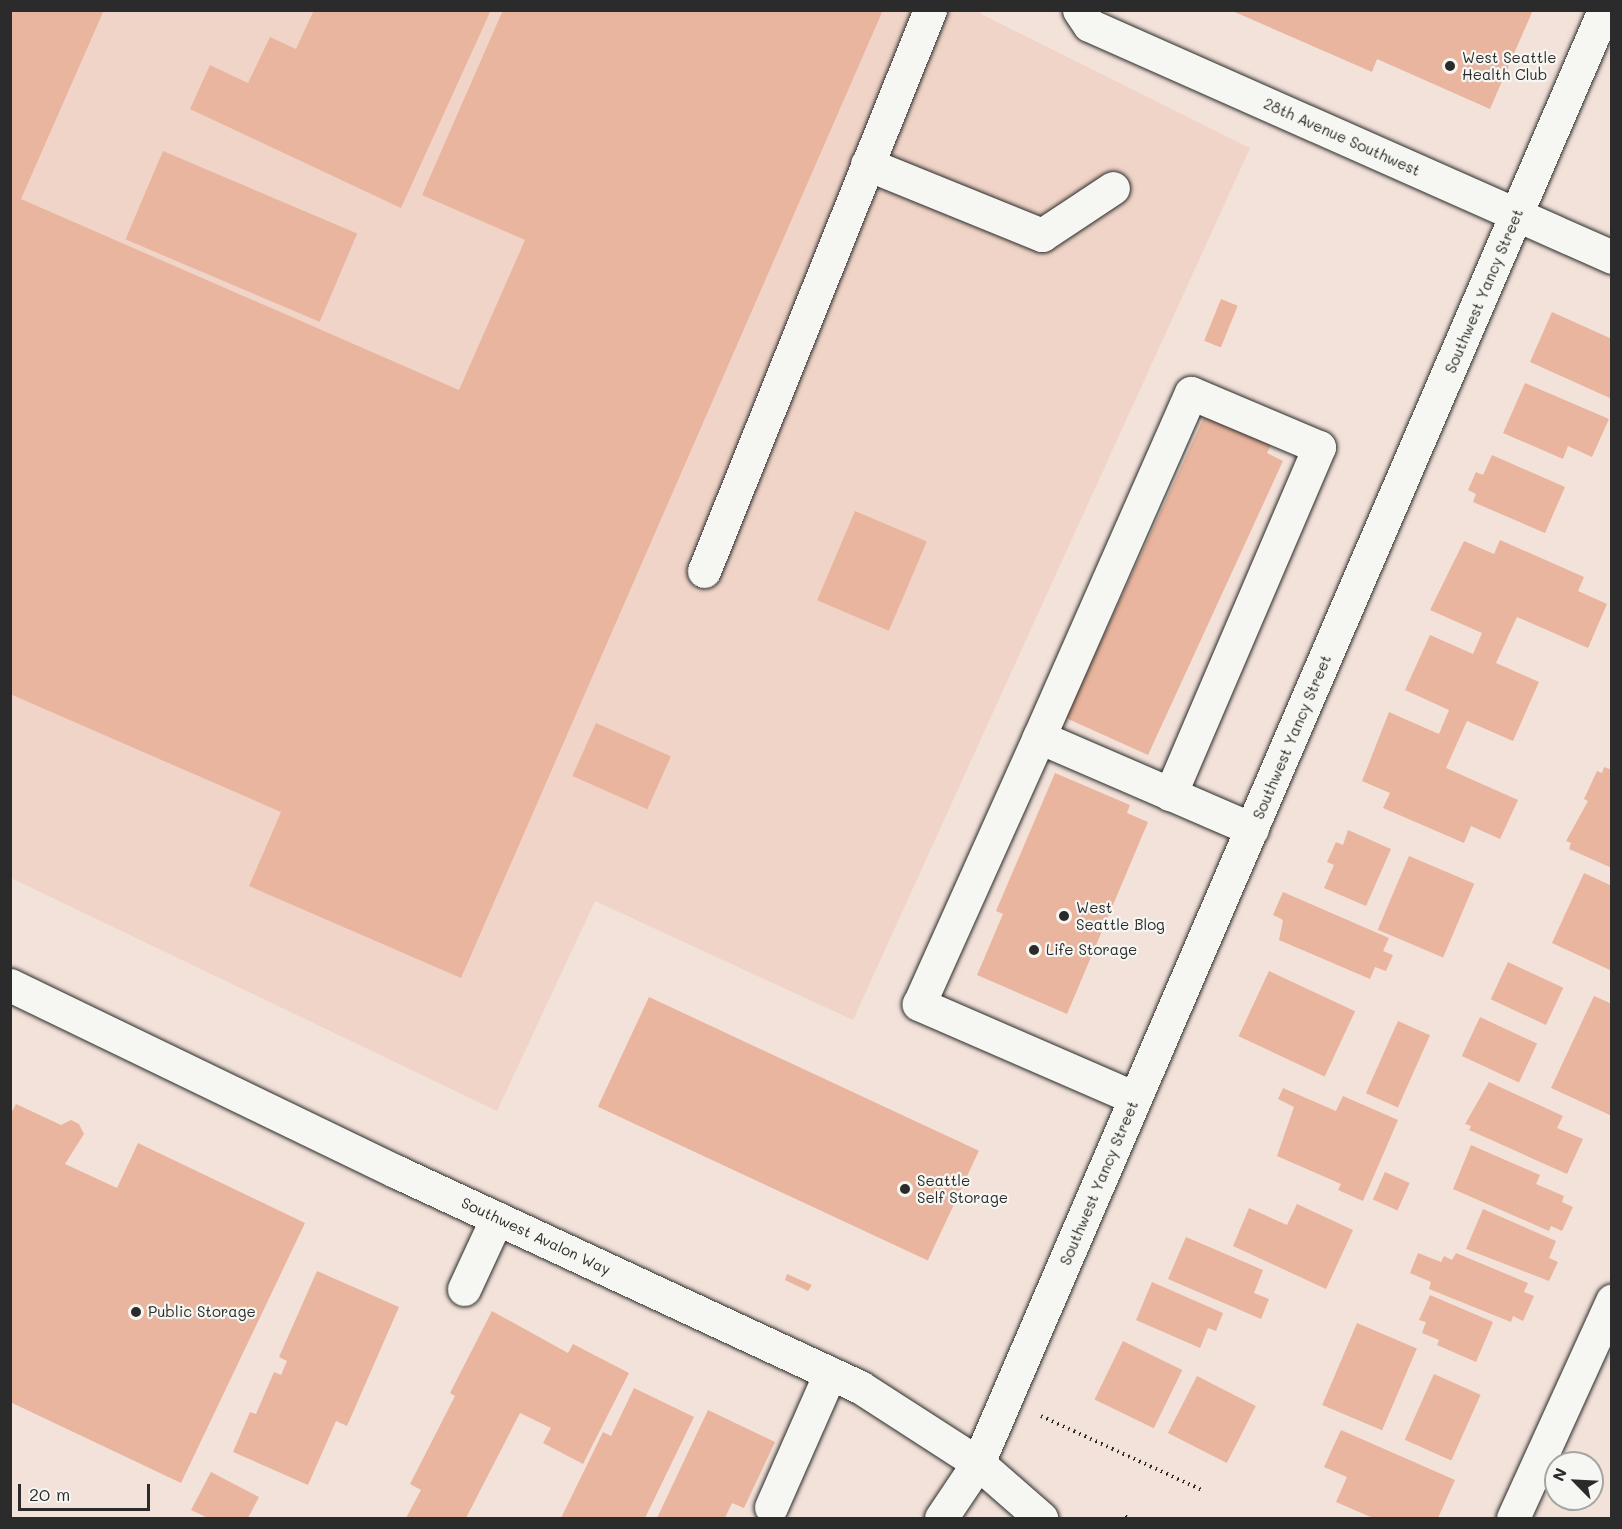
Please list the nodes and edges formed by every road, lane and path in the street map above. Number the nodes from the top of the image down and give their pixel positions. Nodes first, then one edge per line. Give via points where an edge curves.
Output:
1 (930, 10) edge
2 (1079, 10) edge
3 (1604, 10) edge
4 (867, 164) junction
5 (1113, 188) dead end
6 (1517, 213) junction
7 (1611, 257) edge
8 (704, 571) dead end
9 (1039, 737) junction
10 (1170, 794) junction
11 (1252, 829) junction
12 (10, 985) edge
13 (1135, 1098) junction
14 (497, 1218) junction
15 (464, 1289) dead end
16 (1611, 1301) edge
17 (830, 1373) junction
18 (1034, 1414) dead end
19 (978, 1463) junction
20 (1203, 1491) dead end
21 (771, 1507) dead end
22 (941, 1518) edge
23 (1041, 1518) edge
24 (1513, 1518) edge

1 - 4 street
2 - 6 street, 28th Avenue Southwest via 1089,25
3 - 6 street, Southwest Yancy Street
4 - 5 street via 1042,235
4 - 8 street
6 - 7 street, 28th Avenue Southwest
6 - 11 street, Southwest Yancy Street
9 - 10 street
9 - 10 street via 1191,393 1319,447
9 - 13 street via 920,1004
10 - 11 street
11 - 13 street, Southwest Yancy Street
12 - 14 street, Southwest Avalon Way
13 - 19 street, Southwest Yancy Street
14 - 15 street
14 - 17 street, Southwest Avalon Way
16 - 24 street
17 - 19 street, Southwest Avalon Way via 860,1387
17 - 21 street
18 - 20 path
19 - 22 street, Southwest Yancy Street
19 - 23 street, Southwest Avalon Way

